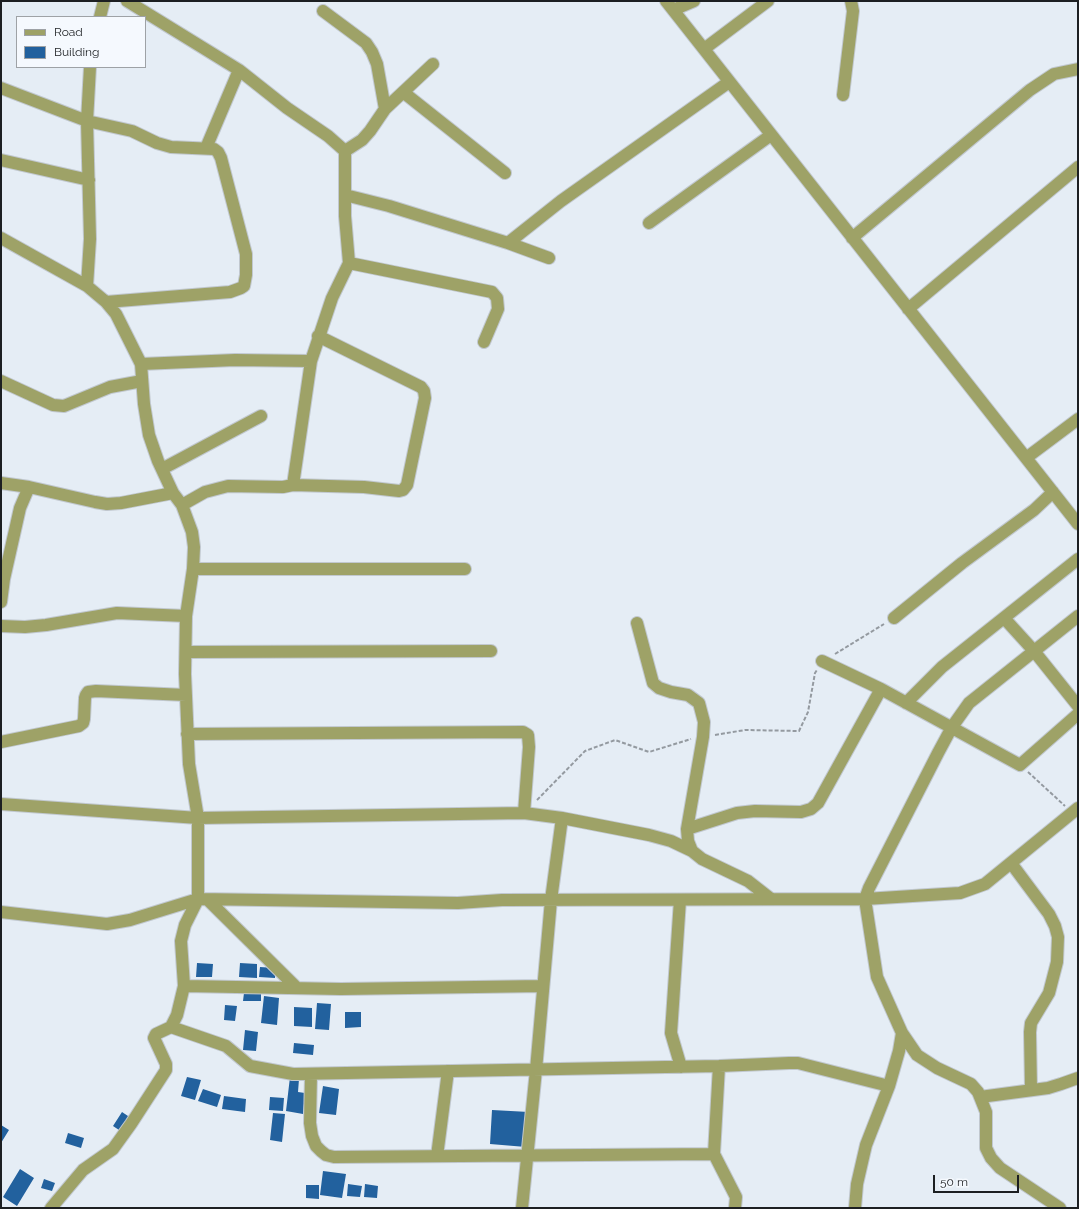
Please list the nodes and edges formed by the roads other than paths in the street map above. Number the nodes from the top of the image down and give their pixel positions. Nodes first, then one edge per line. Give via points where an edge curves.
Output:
1 (104, 1) edge
2 (127, 1) edge
3 (694, 1) edge
4 (768, 1) edge
5 (852, 1) edge
6 (669, 6) edge
7 (323, 11) dead end
8 (100, 16) edge
9 (704, 49) junction
10 (433, 64) dead end
11 (90, 68) edge
12 (1078, 69) edge
13 (240, 70) junction
14 (729, 82) junction
15 (1, 88) edge
16 (403, 92) junction
17 (843, 95) dead end
18 (385, 109) junction
19 (88, 121) junction
20 (771, 135) junction
21 (206, 148) junction
22 (345, 151) junction
23 (1, 160) edge
24 (1078, 167) edge
25 (505, 173) dead end
26 (89, 180) junction
27 (345, 195) junction
28 (649, 223) dead end
29 (1, 238) edge
30 (852, 238) junction
31 (508, 243) junction
32 (549, 258) dead end
33 (349, 263) junction
34 (87, 286) junction
35 (106, 302) junction
36 (908, 309) junction
37 (318, 336) junction
38 (484, 342) dead end
39 (311, 361) junction
40 (140, 364) junction
41 (1, 381) edge
42 (142, 381) junction
43 (261, 416) dead end
44 (1078, 419) edge
45 (1026, 458) junction
46 (162, 469) junction
47 (1, 483) edge
48 (293, 485) junction
49 (29, 487) junction
50 (1053, 492) junction
51 (173, 493) junction
52 (182, 505) junction
53 (1078, 524) edge
54 (1078, 559) edge
55 (194, 569) junction
56 (465, 570) dead end
57 (3, 579) edge
58 (1, 602) edge
59 (186, 616) junction
60 (1078, 616) edge
61 (894, 618) dead end
62 (1004, 618) junction
63 (637, 623) dead end
64 (1, 626) edge
65 (491, 651) dead end
66 (1034, 651) junction
67 (186, 652) junction
68 (822, 662) dead end
69 (881, 689) junction
70 (186, 695) junction
71 (906, 703) junction
72 (1078, 706) edge
73 (1078, 714) edge
74 (952, 727) junction
75 (187, 734) junction
76 (1, 742) edge
77 (1, 804) edge
78 (1075, 811) edge
79 (524, 813) junction
80 (198, 818) junction
81 (562, 818) junction
82 (687, 829) junction
83 (692, 850) junction
84 (1011, 863) junction
85 (771, 899) junction
86 (865, 899) junction
87 (203, 900) junction
88 (551, 900) junction
89 (680, 900) junction
90 (1, 912) edge
91 (184, 986) junction
92 (543, 986) junction
93 (297, 988) junction
94 (171, 1027) junction
95 (902, 1033) junction
96 (720, 1066) junction
97 (681, 1067) junction
98 (536, 1070) junction
99 (448, 1071) junction
100 (311, 1074) junction
101 (1078, 1078) edge
102 (889, 1086) junction
103 (1031, 1090) junction
104 (980, 1097) junction
105 (714, 1154) junction
106 (437, 1156) junction
107 (528, 1156) junction
108 (51, 1208) edge
109 (522, 1208) edge
110 (735, 1208) edge
111 (855, 1208) edge
112 (1060, 1208) edge

1 - 8 street
2 - 13 street
3 - 6 street
4 - 9 street
5 - 17 street via 852,26
6 - 9 street
7 - 18 street via 366,43 372,52 377,64
9 - 14 street
10 - 16 street
11 - 19 street
12 - 30 street via 1054,74 1030,90
13 - 21 street
13 - 22 street
14 - 20 street
14 - 31 street via 561,201
15 - 19 street
16 - 18 street
16 - 25 street
18 - 22 street via 362,140
19 - 21 street via 132,131 171,147
19 - 26 street
20 - 28 street
20 - 30 street
21 - 35 street via 218,152 221,158 246,254 244,286 230,292
22 - 27 street
23 - 26 street
24 - 36 street
26 - 34 street via 90,239
27 - 31 street
27 - 33 street
29 - 34 street
30 - 36 street
31 - 32 street
33 - 37 street
33 - 38 street via 492,292 497,298 498,309
34 - 35 street
35 - 40 street via 116,314
36 - 45 street
37 - 39 street
37 - 48 street via 421,388 425,398 407,484 403,490
39 - 40 street via 236,360
39 - 48 street
40 - 42 street
41 - 42 street via 53,405 64,406 110,388
42 - 46 street via 149,435
43 - 46 street
44 - 45 street
45 - 50 street
46 - 51 street
47 - 49 street
48 - 52 street via 228,486 205,492
49 - 51 street via 107,504
49 - 57 street via 20,508
50 - 53 street
50 - 61 street via 1034,510
51 - 52 street
52 - 55 street via 192,532
54 - 62 street
55 - 56 street
55 - 59 street
57 - 58 street
59 - 64 street via 117,613 46,625
59 - 67 street
60 - 66 street
62 - 66 street
62 - 71 street via 942,667
63 - 82 street via 653,683 671,692 688,695 699,703 704,722
65 - 67 street
66 - 72 street
66 - 74 street via 969,703
67 - 70 street
68 - 69 street
69 - 71 street
69 - 82 street via 812,810 737,813
70 - 75 street
70 - 76 street via 88,692 85,698 83,723 79,726
71 - 74 street
73 - 74 street via 1020,765
74 - 86 street
75 - 79 street via 523,732 528,735 529,748
75 - 80 street
77 - 80 street
78 - 84 street
79 - 80 street
79 - 81 street
80 - 87 street
81 - 83 street via 649,835
81 - 88 street
82 - 83 street
83 - 85 street via 702,860 748,881
84 - 86 street via 985,884 960,893
84 - 103 street via 1049,914 1058,937 1057,962 1049,994 1031,1023
85 - 86 street
85 - 89 street
86 - 95 street via 876,977
87 - 88 street via 458,903
87 - 90 street via 107,924
87 - 91 street via 185,925 181,941
87 - 93 street
88 - 89 street
88 - 92 street
89 - 97 street via 671,1032
91 - 93 street
91 - 94 street via 178,1015
92 - 93 street
92 - 98 street
94 - 100 street via 226,1046 250,1066 293,1074
94 - 108 street via 154,1036 166,1070 131,1124 113,1149 83,1170
95 - 102 street
95 - 104 street via 917,1055 971,1084
96 - 97 street
96 - 102 street via 798,1063
96 - 105 street
97 - 98 street
98 - 99 street
98 - 107 street
99 - 100 street
99 - 106 street
100 - 106 street via 312,1136 316,1146 326,1155
101 - 103 street
102 - 111 street via 866,1144 857,1184
103 - 104 street
104 - 112 street via 986,1112 986,1148 991,1158 1000,1168
105 - 107 street
105 - 110 street via 736,1197
106 - 107 street
107 - 109 street

